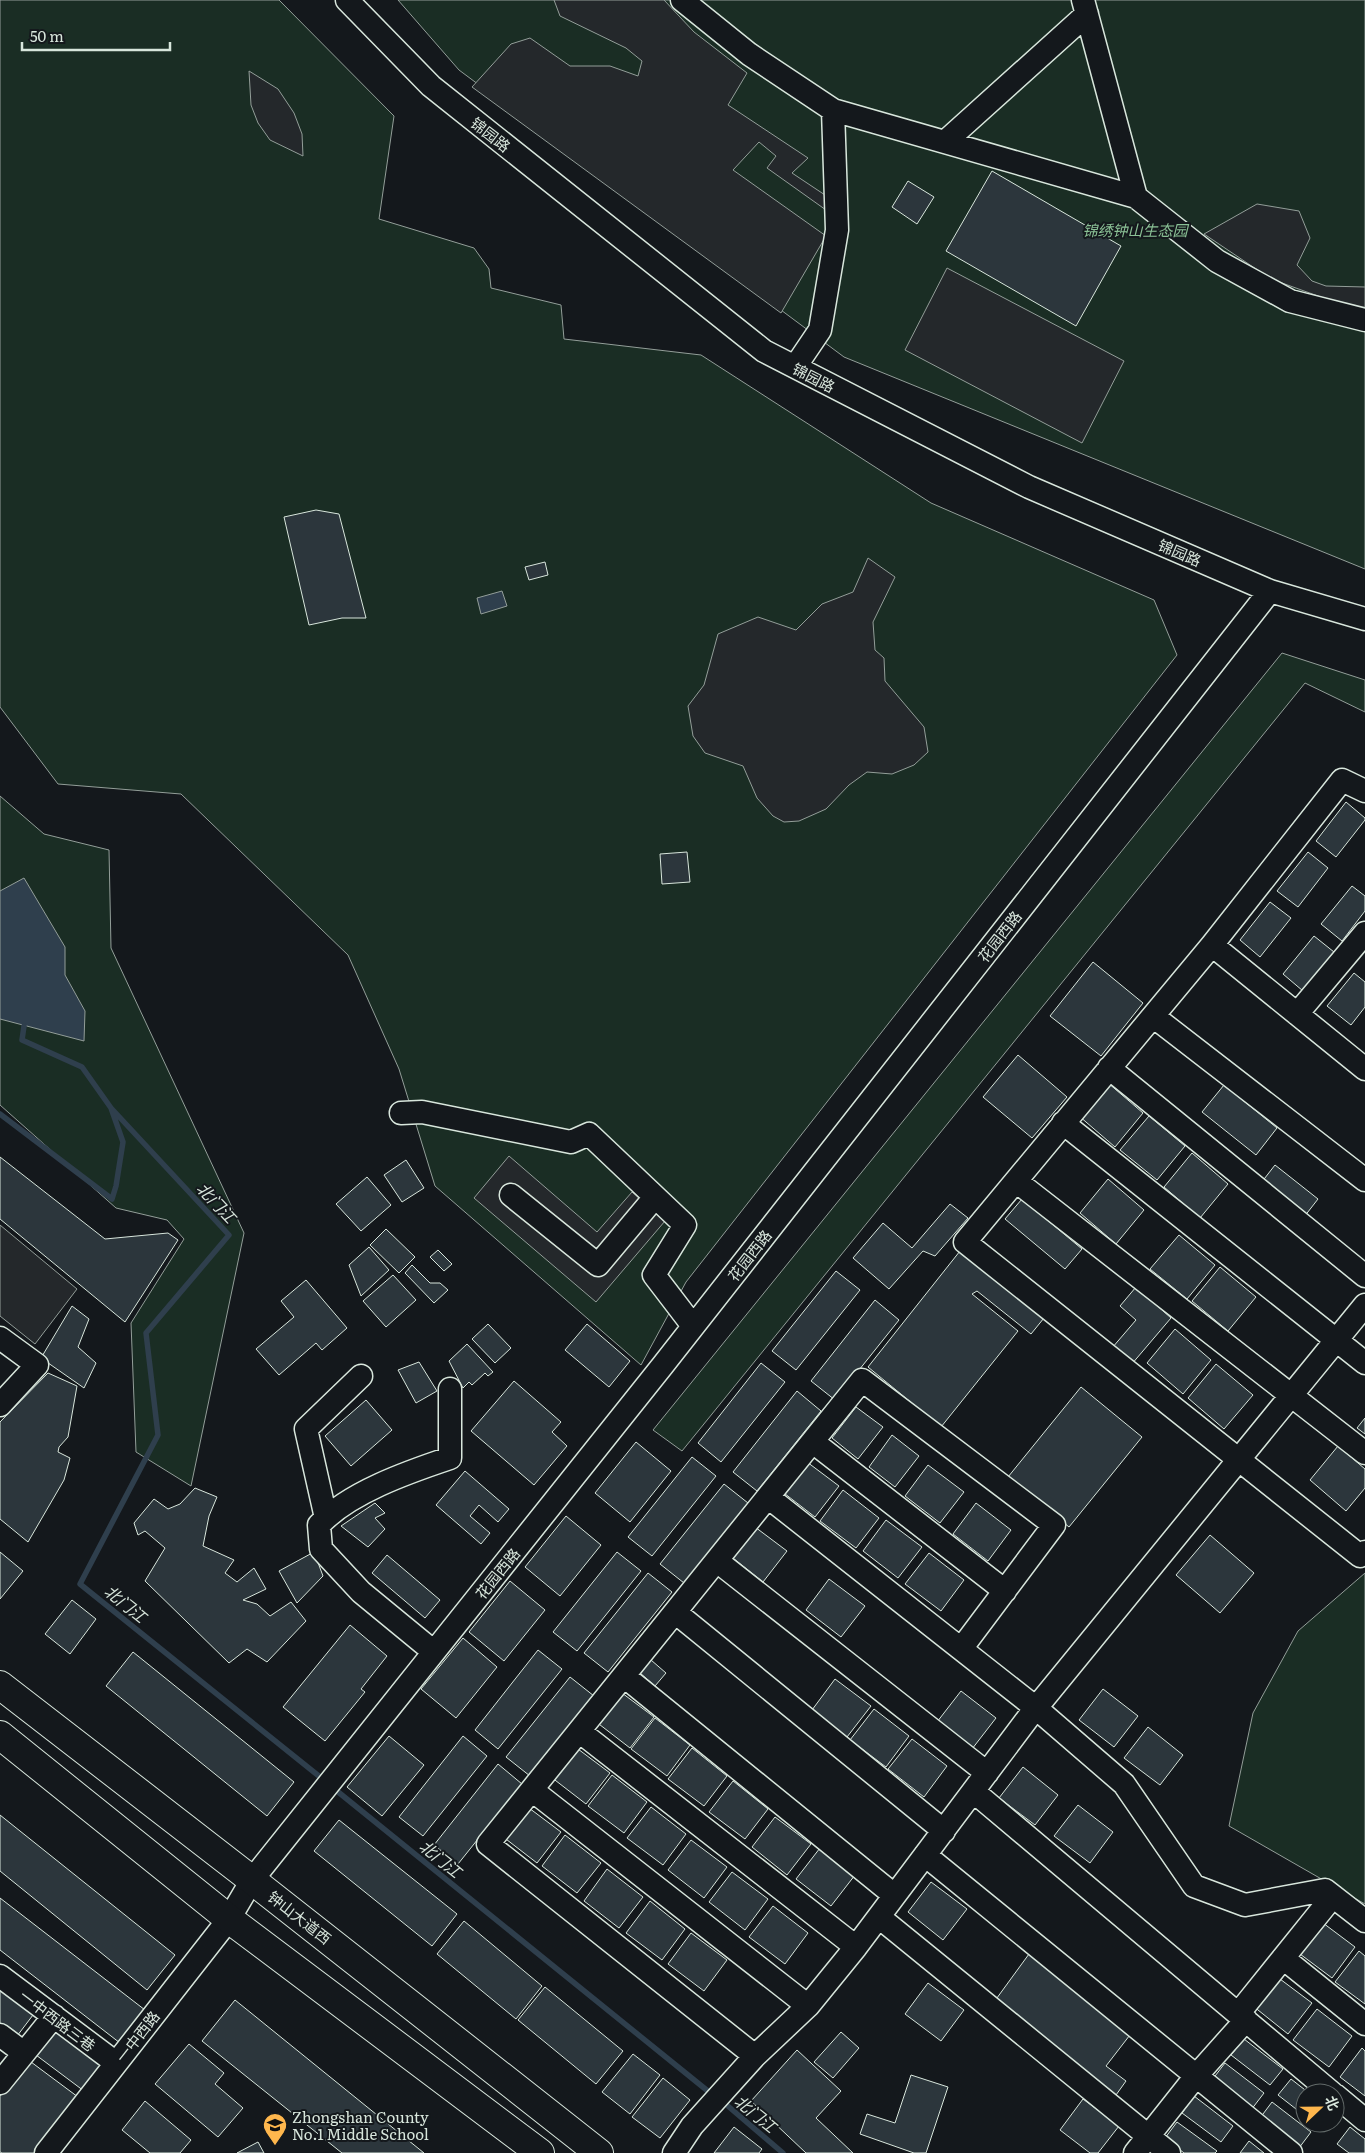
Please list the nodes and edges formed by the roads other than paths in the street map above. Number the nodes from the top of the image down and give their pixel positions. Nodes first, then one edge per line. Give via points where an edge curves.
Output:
1 (347, 0) edge
2 (682, 0) edge
3 (1085, 7) edge
4 (833, 110) junction
5 (946, 141) junction
6 (1136, 196) junction
7 (1365, 320) edge
8 (795, 367) junction
9 (1270, 591) junction
10 (1365, 619) edge
11 (1365, 790) edge
12 (1365, 933) edge
13 (1212, 945) junction
14 (1297, 1014) junction
15 (1153, 1016) junction
16 (1109, 1068) junction
17 (1365, 1069) edge
18 (401, 1113) dead end
19 (1063, 1123) junction
20 (1365, 1180) edge
21 (1016, 1181) junction
22 (511, 1195) dead end
23 (655, 1197) junction
24 (1365, 1276) edge
25 (1365, 1305) edge
26 (693, 1326) junction
27 (0, 1338) edge
28 (1336, 1340) junction
29 (1365, 1363) edge
30 (361, 1376) dead end
31 (450, 1389) dead end
32 (1291, 1394) junction
33 (0, 1405) edge
34 (812, 1442) junction
35 (1365, 1453) edge
36 (1238, 1459) junction
37 (768, 1497) junction
38 (326, 1518) junction
39 (1365, 1552) edge
40 (717, 1561) junction
41 (1005, 1591) junction
42 (675, 1612) junction
43 (960, 1649) junction
44 (434, 1652) junction
45 (624, 1676) junction
46 (0, 1685) edge
47 (1036, 1708) junction
48 (579, 1731) junction
49 (0, 1735) edge
50 (986, 1773) junction
51 (532, 1790) junction
52 (973, 1792) junction
53 (944, 1830) junction
54 (925, 1855) junction
55 (252, 1880) junction
56 (894, 1895) junction
57 (1333, 1896) junction
58 (878, 1917) junction
59 (228, 1920) junction
60 (1365, 1921) edge
61 (856, 1947) junction
62 (1283, 1958) junction
63 (0, 1976) edge
64 (808, 2006) junction
65 (54, 2016) junction
66 (1242, 2017) junction
67 (1365, 2024) edge
68 (0, 2035) edge
69 (24, 2053) junction
70 (755, 2056) junction
71 (116, 2063) junction
72 (1196, 2076) junction
73 (0, 2083) edge
74 (1321, 2083) edge
75 (1345, 2103) edge
76 (1365, 2120) edge
77 (1142, 2145) edge
78 (46, 2153) edge
79 (540, 2153) edge
80 (598, 2153) edge
81 (674, 2153) edge
82 (1169, 2153) edge
83 (1291, 2153) edge

1 - 8 street, 锦园路 via 431,86 764,351
2 - 4 street via 749,54
3 - 5 street
3 - 6 street
4 - 5 street
4 - 8 street via 837,230 820,330
5 - 6 street
6 - 7 street via 1217,261 1290,301
8 - 9 street, 锦园路 via 1029,487
9 - 10 street, 锦园路
9 - 26 street, 花园西路
11 - 13 street via 1342,780
12 - 14 street
13 - 14 street
13 - 15 street
14 - 17 street
15 - 16 street
15 - 20 street
16 - 19 street
16 - 24 street
18 - 23 street via 422,1112 571,1142 589,1134
19 - 21 street
19 - 28 street
21 - 32 street
21 - 36 street via 965,1242
22 - 23 street via 598,1265
23 - 26 street via 685,1225 654,1274
25 - 28 street
26 - 44 street, 花园西路
27 - 33 street via 37,1365
28 - 29 street
28 - 32 street
30 - 38 street via 306,1429
31 - 38 street via 450,1458 404,1474 332,1511
32 - 35 street
32 - 36 street
34 - 37 street
34 - 41 street
34 - 41 street via 862,1380 1054,1525
36 - 39 street via 1360,1556
36 - 47 street
37 - 40 street
37 - 43 street
38 - 44 street via 318,1526 320,1549 361,1592
40 - 42 street
40 - 50 street
41 - 43 street
42 - 45 street
42 - 53 street
43 - 47 street
44 - 55 street, 花园西路
45 - 48 street
45 - 56 street
46 - 55 highway, 钟山大道西
47 - 50 street
47 - 57 street via 1124,1784 1194,1886 1245,1905 1325,1890
48 - 51 street
48 - 61 street
49 - 59 highway
50 - 52 street
51 - 64 street
51 - 70 street via 488,1844
52 - 53 street
52 - 66 street
53 - 54 street
54 - 56 street
54 - 72 street
55 - 59 street, 花园西路
55 - 80 highway, 钟山大道西
56 - 58 street
57 - 60 street
57 - 62 street
58 - 61 street
58 - 77 street
59 - 71 street, 一中西路
59 - 79 highway
61 - 64 street
62 - 66 street
62 - 67 street
63 - 65 street, 一中西路三巷
64 - 70 street
65 - 69 street
65 - 71 street, 一中西路三巷
66 - 72 street
66 - 74 street
68 - 69 street
69 - 73 street
70 - 81 street via 692,2126
71 - 78 street, 一中西路
72 - 77 street
72 - 83 street
75 - 76 street
77 - 82 street

